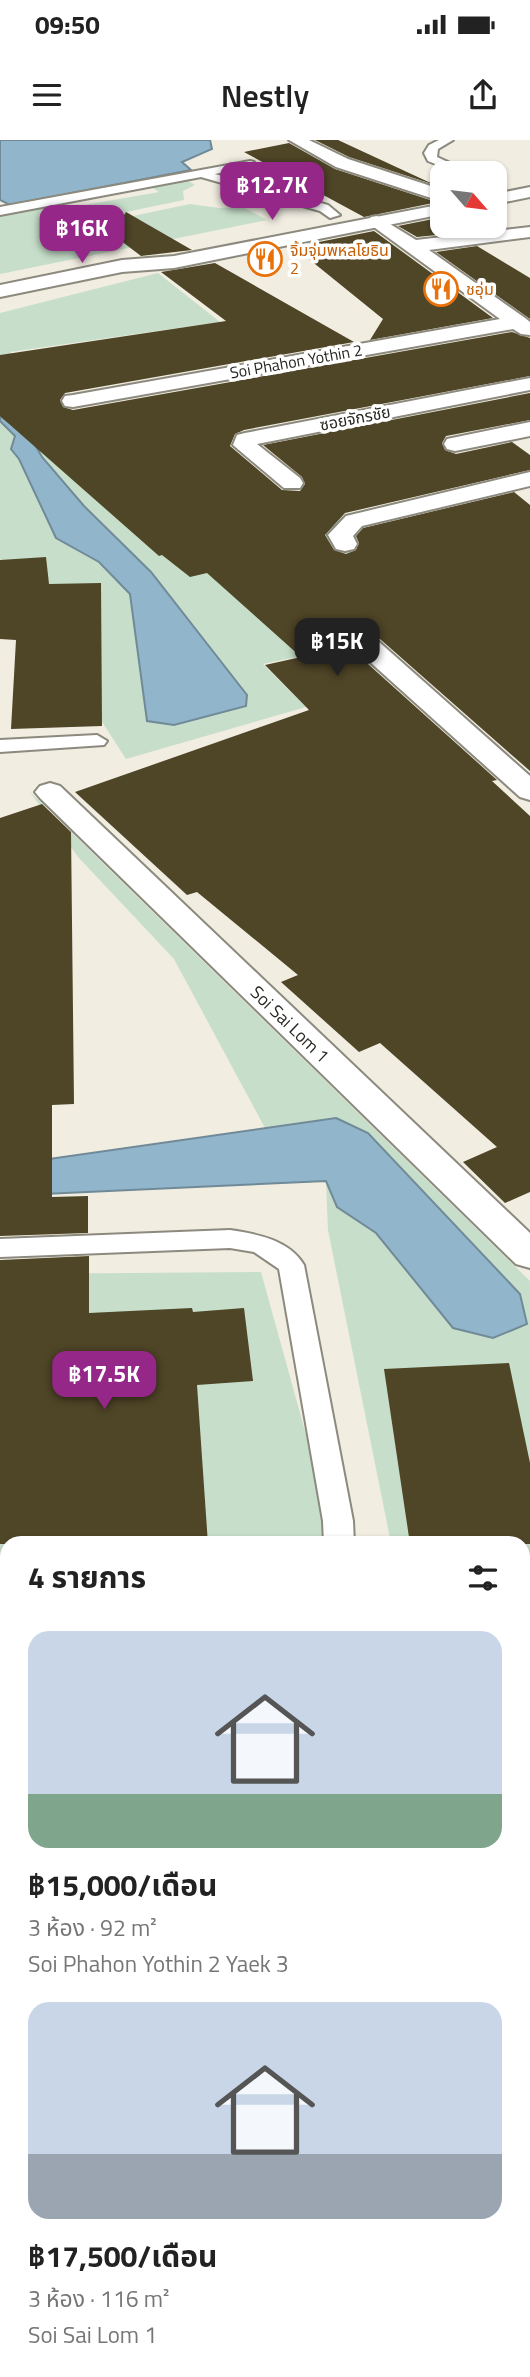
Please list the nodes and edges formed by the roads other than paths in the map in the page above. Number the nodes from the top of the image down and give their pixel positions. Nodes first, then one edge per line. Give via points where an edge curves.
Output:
1 (297, 140) edge
2 (449, 140) edge
3 (437, 161) edge
4 (250, 164) dead end
5 (201, 173) junction
6 (530, 178) edge
7 (508, 182) edge
8 (530, 192) edge
9 (430, 195) edge
10 (508, 196) edge
11 (430, 200) edge
12 (430, 203) edge
13 (355, 210) junction
14 (0, 211) edge
15 (334, 215) junction
16 (377, 221) junction
17 (530, 232) edge
18 (508, 235) edge
19 (483, 238) edge
20 (493, 238) edge
21 (415, 247) junction
22 (158, 250) junction
23 (511, 250) dead end
24 (174, 262) junction
25 (122, 266) junction
26 (0, 279) edge
27 (0, 291) edge
28 (0, 307) edge
29 (524, 326) edge
30 (530, 384) edge
31 (73, 401) dead end
32 (530, 429) edge
33 (455, 444) dead end
34 (530, 479) edge
35 (292, 483) dead end
36 (345, 544) dead end
37 (369, 647) dead end
38 (96, 741) dead end
39 (0, 746) edge
40 (530, 755) edge
41 (498, 763) junction
42 (530, 791) edge
43 (50, 792) dead end
44 (0, 1248) edge
45 (530, 1255) edge
46 (339, 1536) edge

1 - 9 street via 342,163
2 - 3 lane via 433,147 430,153
4 - 5 lane
5 - 14 lane
5 - 15 lane via 324,208
6 - 7 street
8 - 10 street
11 - 13 street
12 - 16 street
13 - 15 street
13 - 16 street, Soi Phahon Yothin 2
15 - 22 street
16 - 21 street, Soi Phahon Yothin 2
16 - 24 street
17 - 18 street
19 - 21 street
20 - 23 street
21 - 29 street, Soi Phahon Yothin 2
22 - 25 street
22 - 26 street
24 - 25 street
24 - 28 street
25 - 27 street
29 - 31 street, Soi Phahon Yothin 2
30 - 35 street, ซอยจักรชัย via 245,440 244,445
32 - 33 street
34 - 36 street via 354,521 340,535
37 - 41 street
38 - 39 lane
40 - 41 street
41 - 42 street
43 - 45 street, Soi Sai Lom 1
44 - 46 lane via 230,1239 261,1244 291,1265

